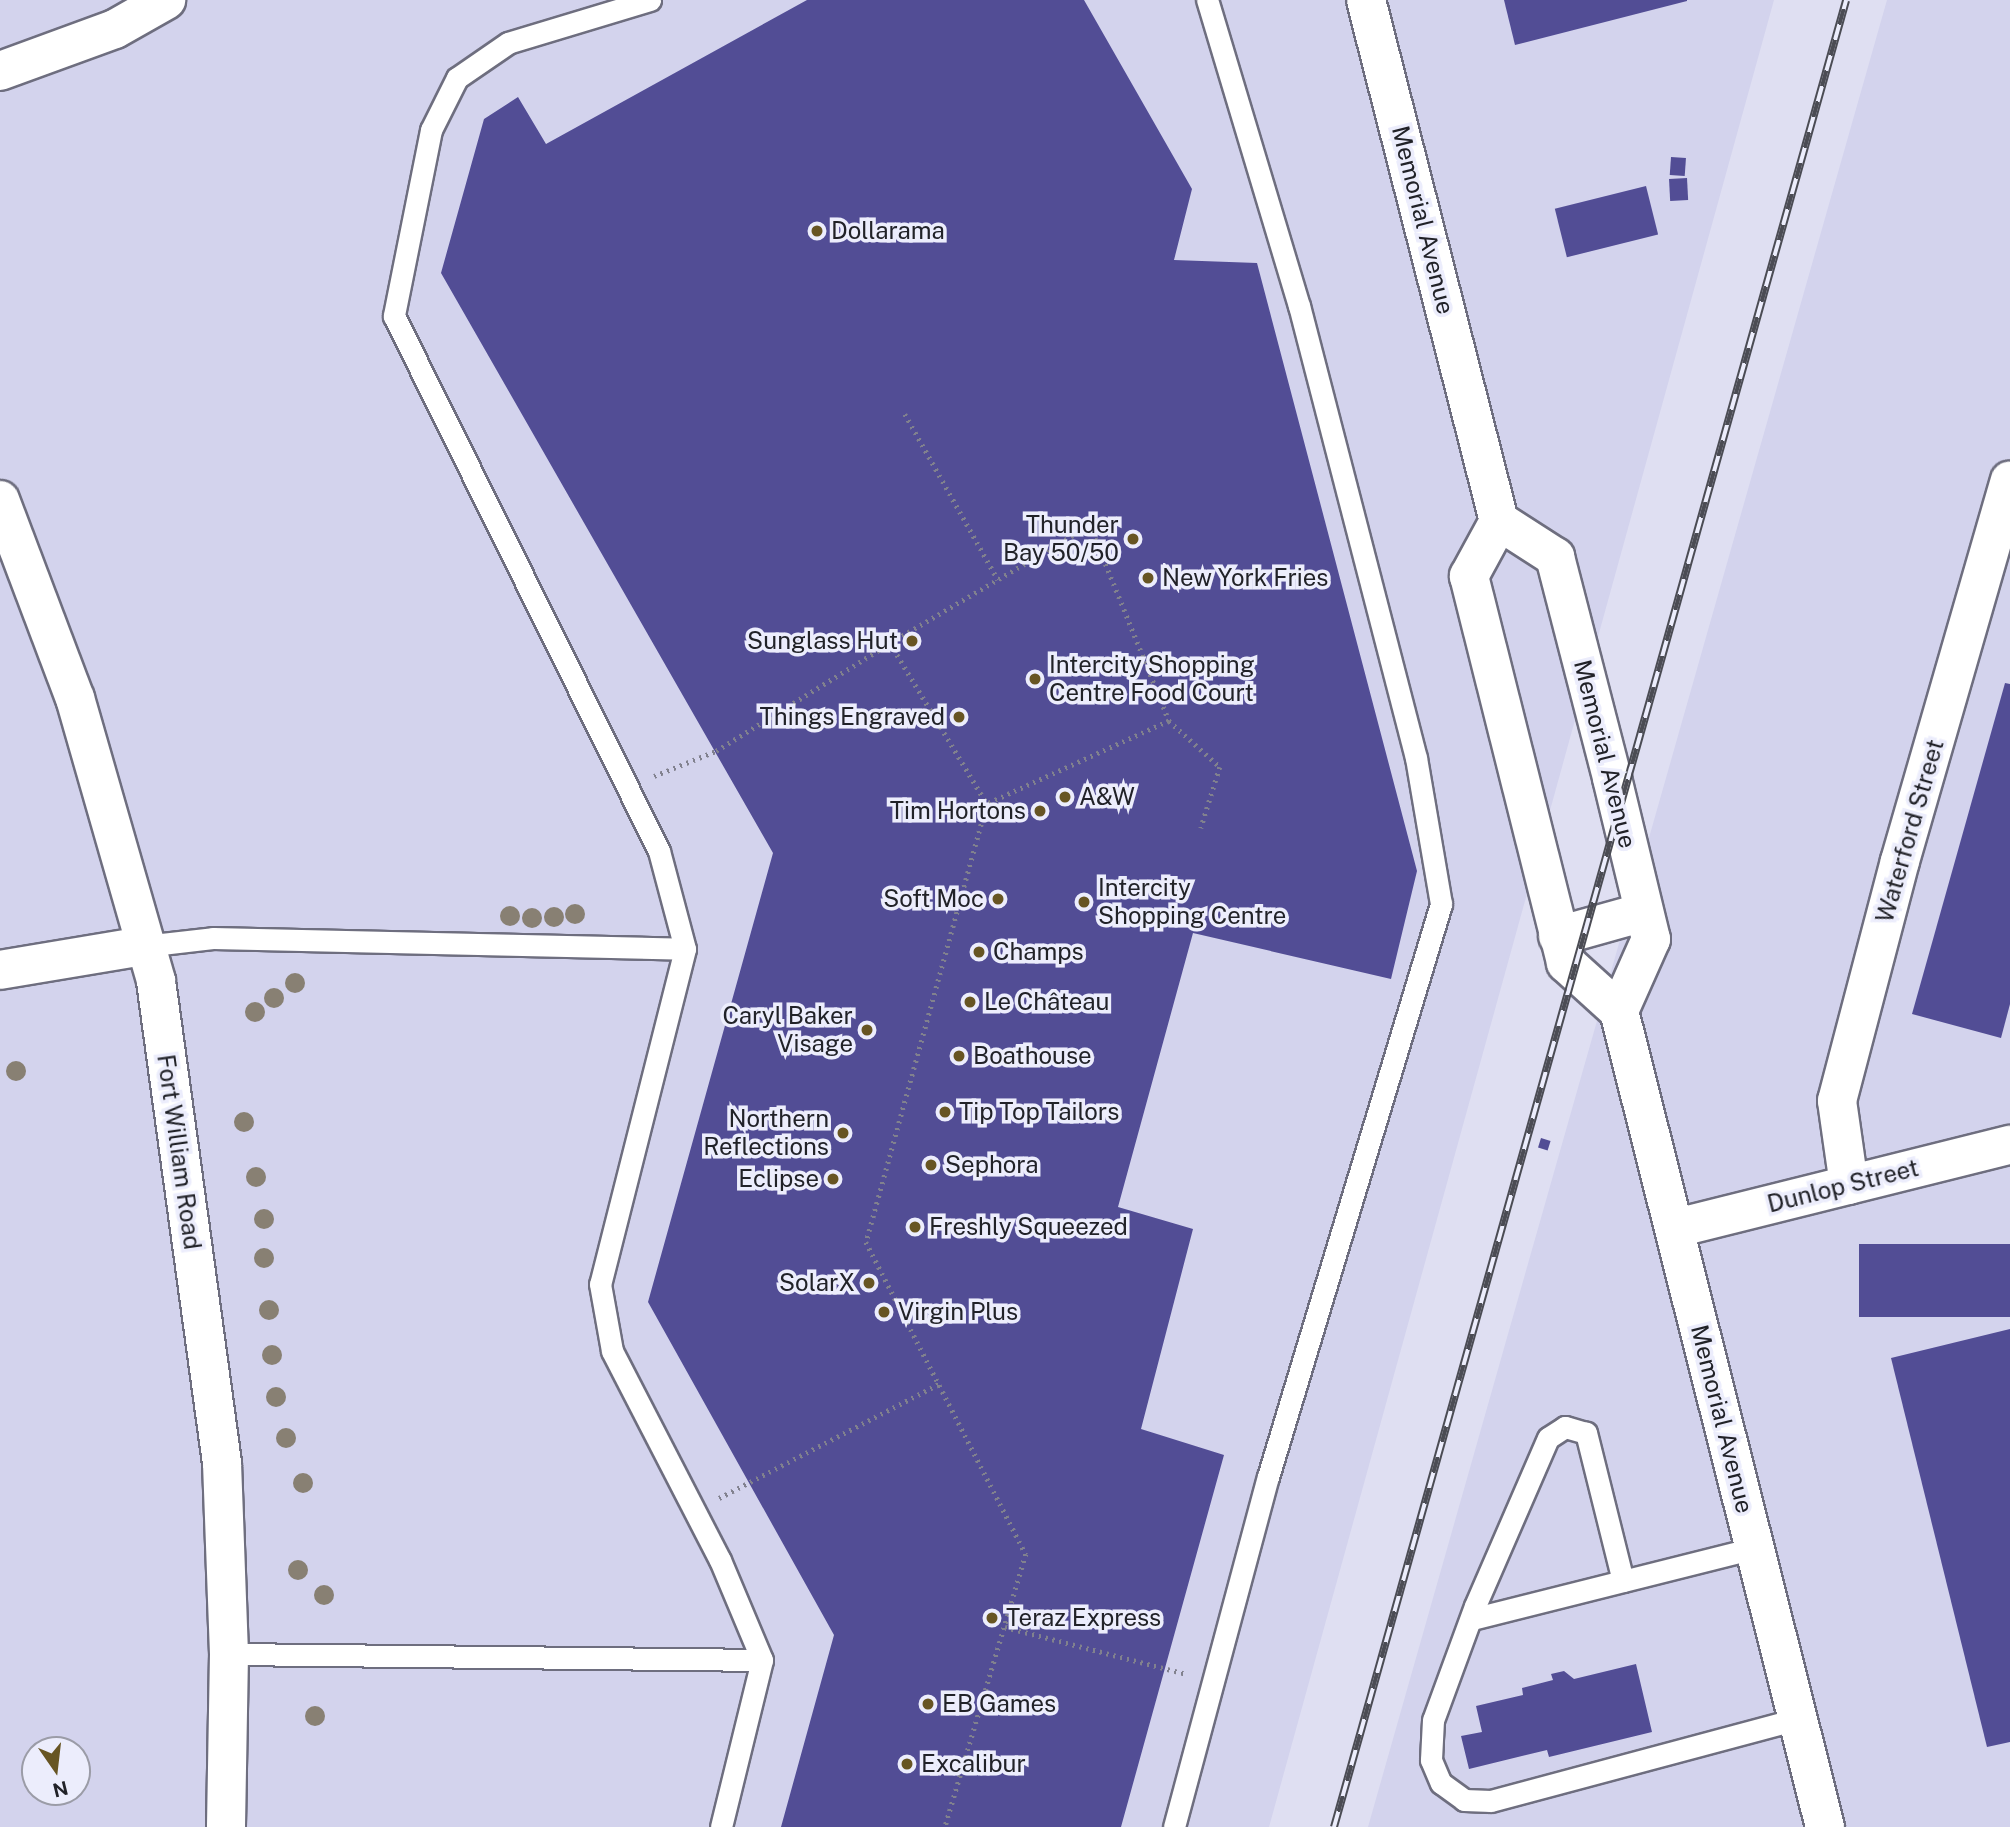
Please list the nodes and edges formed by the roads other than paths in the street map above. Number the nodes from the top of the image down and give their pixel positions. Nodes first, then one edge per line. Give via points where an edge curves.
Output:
1 (166, 0) edge
2 (650, 0) edge
3 (1207, 0) edge
4 (1366, 0) edge
5 (0, 71) edge
6 (2010, 481) edge
7 (0, 500) edge
8 (1499, 521) junction
9 (1644, 912) junction
10 (1558, 936) junction
11 (144, 946) junction
12 (685, 949) junction
13 (0, 970) edge
14 (1619, 1011) junction
15 (2010, 1145) edge
16 (1849, 1185) junction
17 (1676, 1228) junction
18 (1754, 1548) junction
19 (1623, 1581) junction
20 (1472, 1619) junction
21 (229, 1654) junction
22 (762, 1660) junction
23 (1797, 1719) junction
24 (226, 1827) edge
25 (721, 1827) edge
26 (1174, 1827) edge
27 (1825, 1827) edge

1 - 5 main road via 115,29
2 - 12 lane via 508,43 457,78 431,130 394,316 659,851
3 - 26 lane via 1310,346 1416,758 1441,904 1268,1477
4 - 8 main road, Memorial Avenue
6 - 16 main road, Waterford Street via 1900,861 1837,1101
7 - 11 main road, Fort William Road via 75,698
8 - 9 main road, Memorial Avenue via 1555,557
8 - 10 main road via 1469,576
9 - 10 main road
9 - 14 main road, Memorial Avenue via 1651,939
10 - 14 main road via 1566,963
11 - 12 lane via 213,938
11 - 13 main road
11 - 21 main road, Fort William Road via 156,981 222,1463
12 - 22 lane via 600,1284 612,1351 694,1511
14 - 17 main road, Memorial Avenue
15 - 16 main road, Dunlop Street
16 - 17 main road, Dunlop Street
17 - 18 main road, Memorial Avenue
18 - 19 lane
18 - 23 main road, Memorial Avenue
19 - 20 lane
19 - 20 lane via 1586,1433 1565,1427 1548,1438
20 - 23 lane via 1433,1720 1431,1760 1441,1783 1464,1800 1492,1801
21 - 22 lane
21 - 24 main road, Fort William Road
22 - 25 lane
23 - 27 main road, Memorial Avenue

